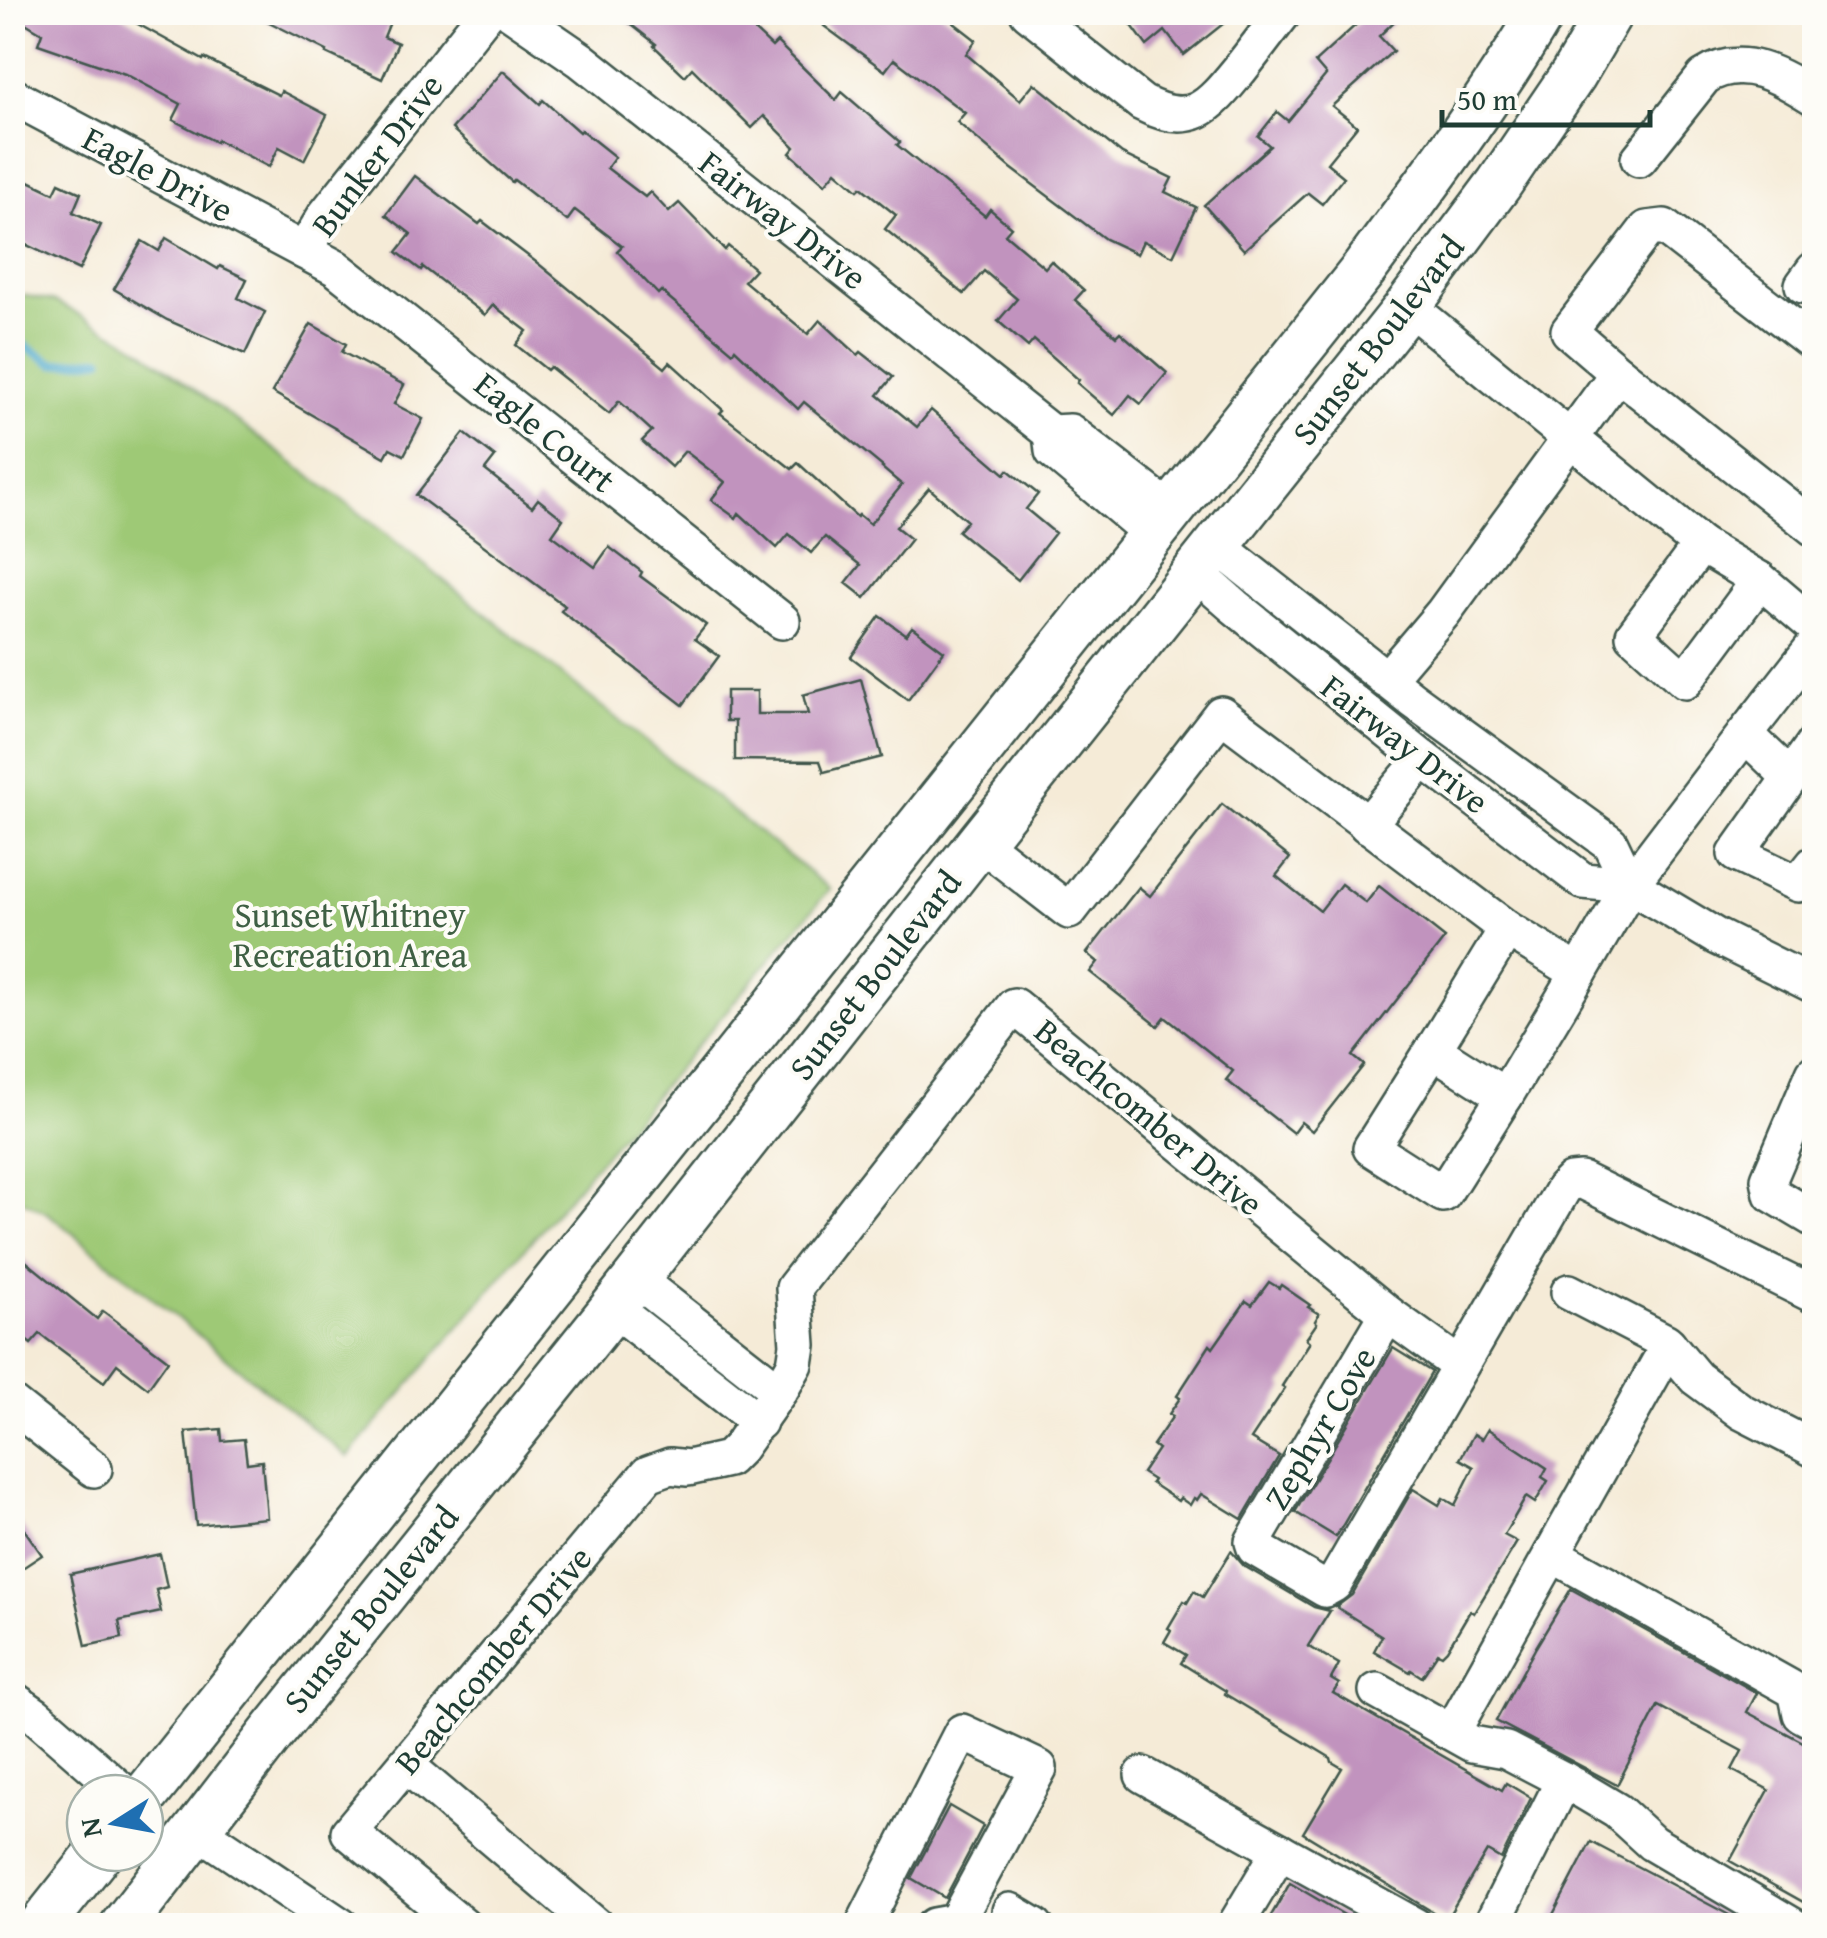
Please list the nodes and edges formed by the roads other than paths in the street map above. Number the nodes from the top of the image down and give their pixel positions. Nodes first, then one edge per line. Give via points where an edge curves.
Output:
1 (487, 12) edge
2 (511, 12) edge
3 (1028, 12) edge
4 (1284, 12) edge
5 (1542, 12) edge
6 (1610, 12) edge
7 (1801, 89) edge
8 (12, 96) edge
9 (1639, 159) dead end
10 (304, 251) junction
11 (1408, 306) junction
12 (1814, 343) edge
13 (1618, 373) junction
14 (1571, 438) junction
15 (1160, 522) junction
16 (1814, 528) edge
17 (1701, 546) junction
18 (1206, 558) junction
19 (1760, 580) junction
20 (782, 620) dead end
21 (1814, 626) edge
22 (1814, 646) edge
23 (1386, 680) junction
24 (1745, 734) junction
25 (1814, 744) edge
26 (1423, 759) junction
27 (1790, 778) junction
28 (1367, 826) junction
29 (980, 842) junction
30 (1814, 864) edge
31 (1630, 885) junction
32 (1507, 929) junction
33 (1579, 973) junction
34 (1814, 985) edge
35 (1433, 1050) junction
36 (1811, 1089) edge
37 (1505, 1096) junction
38 (1814, 1219) edge
39 (1569, 1292) dead end
40 (624, 1294) junction
41 (1814, 1295) edge
42 (1388, 1314) junction
43 (1669, 1345) junction
44 (1460, 1366) junction
45 (779, 1391) junction
46 (12, 1404) edge
47 (759, 1422) junction
48 (1814, 1449) edge
49 (94, 1469) dead end
50 (1552, 1554) junction
51 (1805, 1678) edge
52 (1377, 1691) dead end
53 (12, 1698) edge
54 (1814, 1721) edge
55 (1452, 1732) junction
56 (406, 1765) junction
57 (101, 1773) edge
58 (163, 1773) edge
59 (1143, 1775) dead end
60 (1564, 1780) junction
61 (198, 1830) junction
62 (1280, 1850) junction
63 (83, 1873) edge
64 (1788, 1924) edge
65 (41, 1926) edge
66 (123, 1926) edge
67 (341, 1926) edge
68 (463, 1926) edge
69 (596, 1926) edge
70 (863, 1926) edge
71 (934, 1926) edge
72 (1235, 1926) edge
73 (1415, 1926) edge
74 (1492, 1926) edge

1 - 10 street, Bunker Drive
2 - 15 street, Fairway Drive via 581,60 1051,434 1053,452
3 - 4 street via 1142,103 1183,115 1218,96
5 - 15 main road, Sunset Boulevard via 1364,268
6 - 11 main road, Sunset Boulevard via 1499,184
7 - 9 street via 1754,67 1716,69
8 - 10 street, Eagle Drive
10 - 20 street, Eagle Court via 362,286
11 - 14 street
11 - 18 main road, Sunset Boulevard
12 - 13 street via 1664,227 1647,229 1569,331
13 - 14 street
13 - 16 street
14 - 17 street
14 - 23 street
15 - 18 main road
15 - 58 main road, Sunset Boulevard
17 - 19 street
17 - 19 street via 1634,635 1685,681
18 - 23 street, Fairway Drive
18 - 26 street, Fairway Drive via 1234,606
18 - 29 main road, Sunset Boulevard
19 - 21 street
22 - 24 street
23 - 31 street, Fairway Drive via 1610,843
24 - 27 street
24 - 31 street
25 - 27 street
26 - 28 street
26 - 31 street, Fairway Drive via 1583,881
27 - 30 street via 1736,854 1798,884
28 - 29 street via 1220,714 1069,910
28 - 32 street
29 - 40 main road, Sunset Boulevard
31 - 33 street
31 - 34 street, Fairway Drive via 1717,938
32 - 33 street
32 - 35 street
33 - 37 street
35 - 37 street
35 - 37 street via 1371,1148 1443,1194
36 - 38 street via 1769,1179 1772,1194
39 - 43 street
40 - 45 street
40 - 47 street
40 - 61 main road, Sunset Boulevard
41 - 44 street via 1581,1180 1571,1181
42 - 44 street, Beachcomber Drive
42 - 44 street, Zephyr Cove via 1255,1548 1325,1589 1334,1584
42 - 45 street, Beachcomber Drive via 1014,1006 794,1288 798,1345
43 - 48 street via 1696,1378 1742,1412
43 - 50 street
45 - 47 street, Beachcomber Drive
46 - 49 street
47 - 56 street, Beachcomber Drive via 728,1458 648,1474
50 - 51 street
50 - 55 street
51 - 54 street via 1801,1714
52 - 55 street
53 - 57 street
55 - 60 street
56 - 68 street, Beachcomber Drive via 349,1832
56 - 69 street
59 - 62 street
60 - 64 street via 1618,1812 1652,1843
60 - 74 street
61 - 66 main road, Sunset Boulevard
61 - 67 street
62 - 72 street
62 - 73 street
63 - 65 main road
70 - 71 street via 962,1732 1039,1768 956,1922

